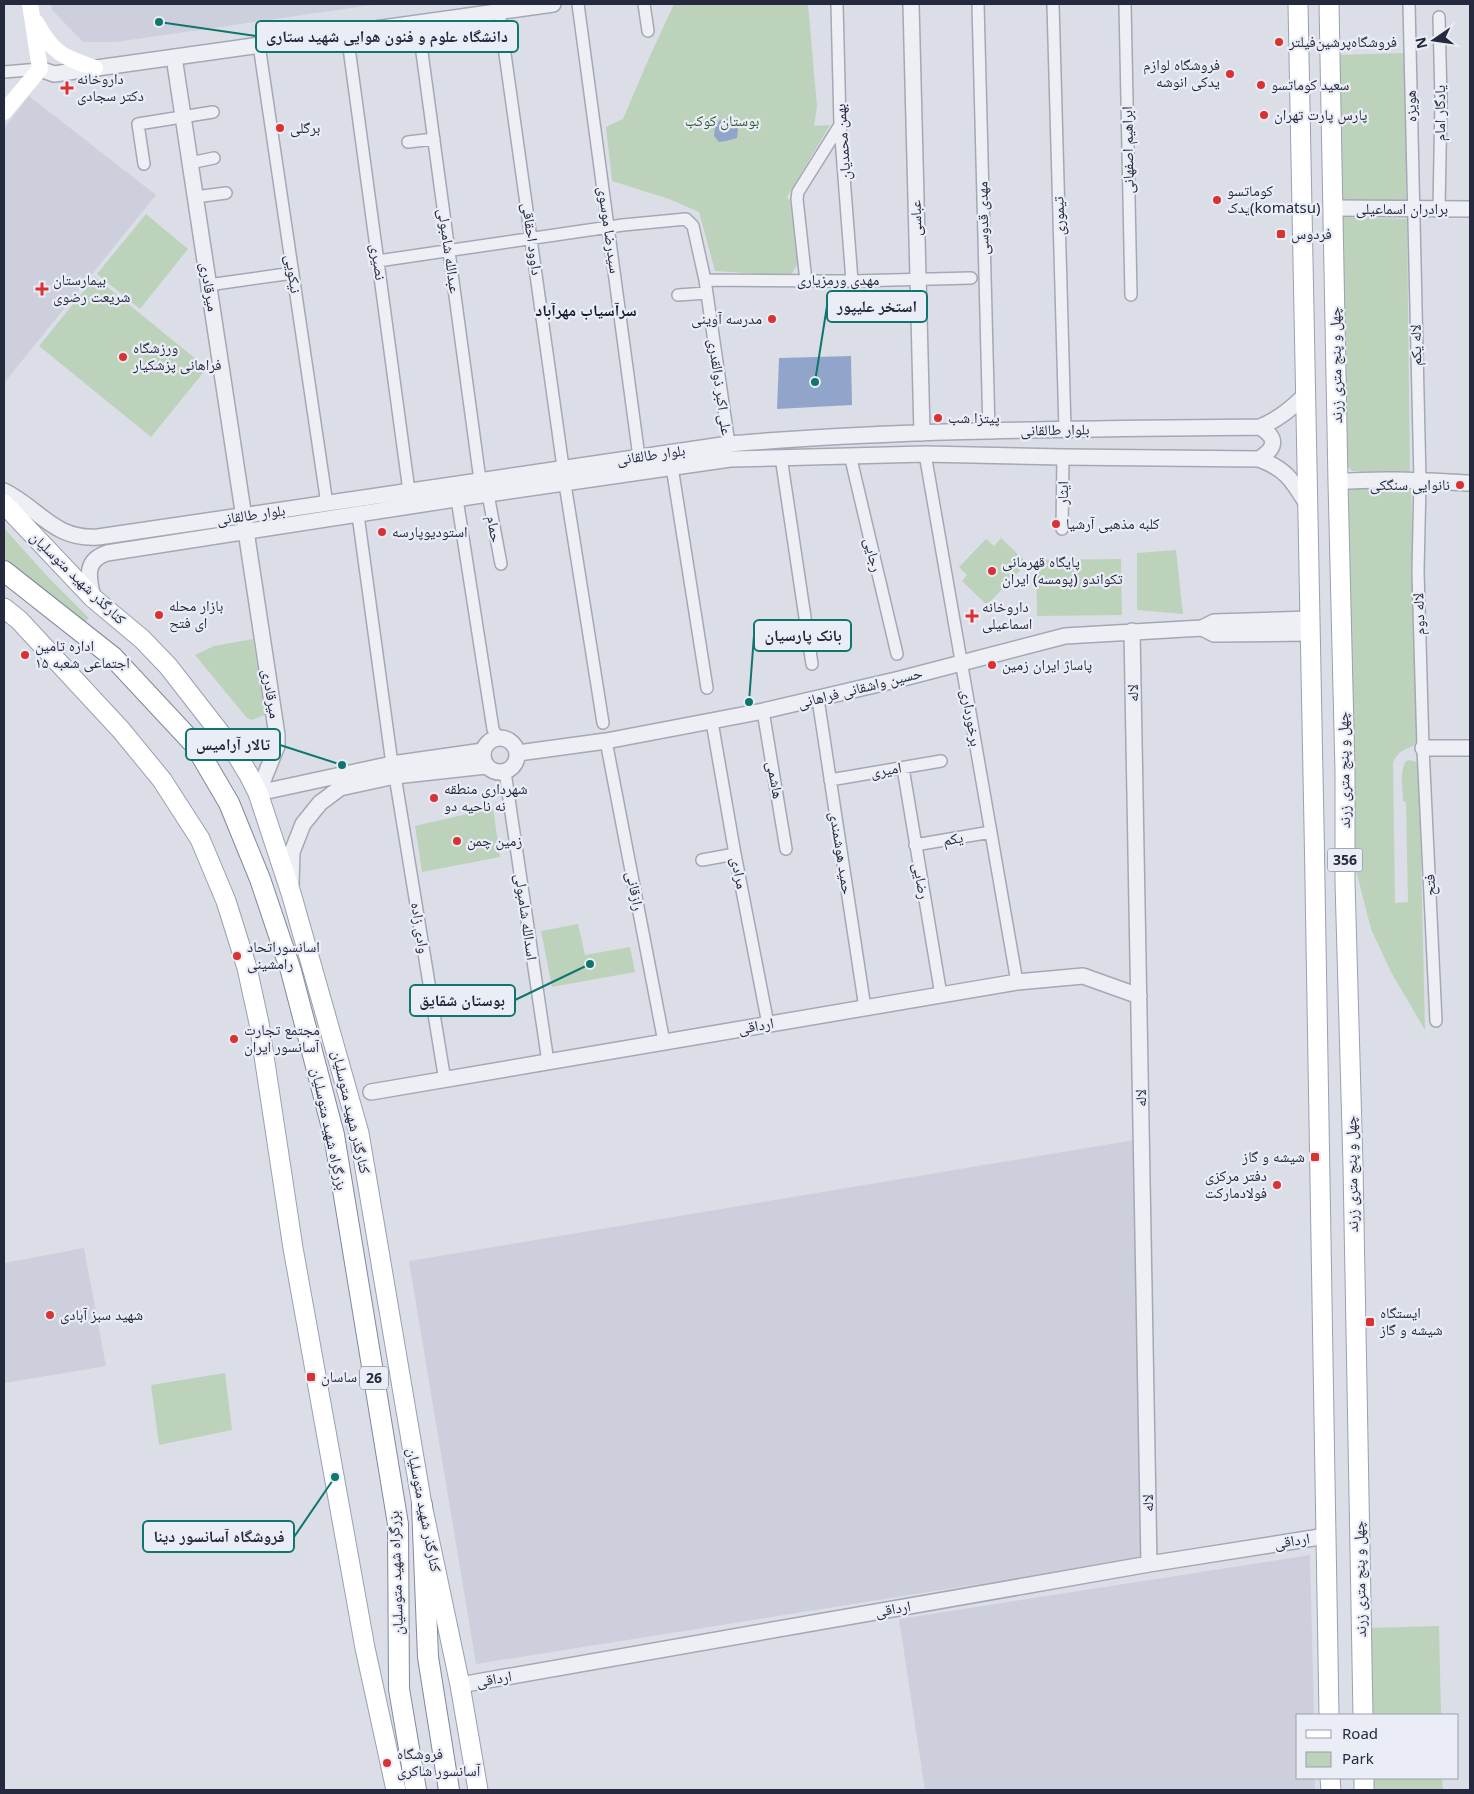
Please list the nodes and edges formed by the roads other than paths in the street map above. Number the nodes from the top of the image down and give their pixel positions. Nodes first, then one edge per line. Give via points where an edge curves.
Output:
1 (553, 4) edge
2 (578, 4) edge
3 (644, 4) edge
4 (837, 4) edge
5 (911, 4) edge
6 (978, 4) edge
7 (1053, 4) edge
8 (1125, 4) edge
9 (1298, 4) edge
10 (1329, 4) edge
11 (1409, 4) edge
12 (31, 8) edge
13 (499, 11) junction
14 (1439, 17) dead end
15 (418, 23) junction
16 (648, 31) dead end
17 (347, 33) junction
18 (259, 45) junction
19 (174, 57) junction
20 (95, 68) junction
21 (40, 69) junction
22 (4, 72) edge
23 (4, 112) edge
24 (213, 112) dead end
25 (183, 118) junction
26 (840, 125) junction
27 (434, 139) junction
28 (408, 142) dead end
29 (214, 158) dead end
30 (190, 163) junction
31 (144, 164) dead end
32 (226, 193) dead end
33 (195, 197) junction
34 (1334, 208) junction
35 (1413, 208) junction
36 (1439, 209) junction
37 (1470, 209) edge
38 (608, 228) junction
39 (532, 238) junction
40 (449, 250) junction
41 (378, 260) junction
42 (293, 272) junction
43 (970, 278) dead end
44 (918, 279) junction
45 (705, 280) junction
46 (806, 281) junction
47 (852, 281) junction
48 (208, 285) junction
49 (707, 294) junction
50 (678, 295) dead end
51 (1131, 296) dead end
52 (1306, 394) junction
53 (1260, 427) junction
54 (1065, 429) junction
55 (989, 431) junction
56 (922, 433) junction
57 (729, 452) junction
58 (925, 454) junction
59 (850, 455) junction
60 (639, 457) junction
61 (781, 457) junction
62 (1064, 457) junction
63 (1259, 458) junction
64 (672, 467) junction
65 (563, 468) junction
66 (480, 480) junction
67 (1420, 481) junction
68 (1338, 482) junction
69 (1470, 483) edge
70 (564, 484) junction
71 (409, 492) junction
72 (488, 494) junction
73 (458, 499) junction
74 (5, 503) edge
75 (328, 504) junction
76 (1307, 504) junction
77 (358, 514) junction
78 (244, 517) junction
79 (1062, 529) dead end
80 (246, 532) junction
81 (501, 564) dead end
82 (4, 571) edge
83 (4, 588) edge
84 (93, 598) junction
85 (4, 608) edge
86 (59, 614) junction
87 (1341, 625) junction
88 (1311, 626) junction
89 (1132, 631) junction
90 (897, 654) dead end
91 (962, 662) junction
92 (812, 664) dead end
93 (707, 688) dead end
94 (818, 699) junction
95 (763, 712) junction
96 (1313, 716) junction
97 (712, 722) junction
98 (603, 724) dead end
99 (1344, 724) junction
100 (497, 737) junction
101 (606, 741) junction
102 (1423, 748) junction
103 (1470, 748) edge
104 (518, 754) junction
105 (485, 758) junction
106 (941, 761) dead end
107 (902, 768) junction
108 (394, 770) junction
109 (505, 772) junction
110 (830, 780) junction
111 (258, 793) junction
112 (991, 832) junction
113 (915, 845) junction
114 (786, 849) dead end
115 (735, 854) junction
116 (702, 860) dead end
117 (291, 893) junction
118 (1018, 982) junction
119 (941, 995) junction
120 (1139, 996) junction
121 (864, 1008) junction
122 (1436, 1021) dead end
123 (768, 1024) junction
124 (664, 1042) junction
125 (548, 1062) junction
126 (446, 1080) junction
127 (370, 1092) dead end
128 (422, 1505) junction
129 (1326, 1536) junction
130 (1149, 1564) junction
131 (460, 1685) junction
132 (401, 1706) junction
133 (1329, 1714) edge
134 (1363, 1714) edge
135 (396, 1790) edge
136 (400, 1790) edge
137 (416, 1790) edge
138 (449, 1790) edge
139 (478, 1790) edge

1 - 13 street
2 - 38 street, سیدرضا موسوی
3 - 16 street
4 - 26 street, بهمن محمدیان
5 - 44 street, عباسی
6 - 55 street, مهدی قدوسی
7 - 54 street, تیموری
8 - 51 street, ابراهیم اصفهانی
9 - 52 main road, چهل و پنج متری زرند / 356
10 - 34 main road, چهل و پنج متری زرند / 356
11 - 35 street, هویزه
12 - 20 main road via 45,40 57,52
12 - 21 main road
13 - 15 street
13 - 39 street, داوود احقاقی
14 - 36 street, یادگار امام
15 - 17 street
15 - 27 street, عبدالله شامبولی
17 - 18 street
17 - 41 street, نصیری
18 - 19 street
18 - 42 street, نیکویی
19 - 20 street
19 - 25 street, میرقادری
20 - 21 street via 54,74
21 - 22 street
21 - 23 main road
24 - 25 street
25 - 30 street, میرقادری
25 - 31 street via 138,124
26 - 46 street via 798,192
26 - 47 street, بهمن محمدیان
27 - 28 street
27 - 40 street, عبدالله شامبولی
29 - 30 street
30 - 33 street, میرقادری
32 - 33 street
33 - 48 street, میرقادری
34 - 35 street, برادران اسماعیلی
34 - 68 main road, چهل و پنج متری زرند / 356
35 - 36 street, برادران اسماعیلی
35 - 67 street, لاله یکم
36 - 37 street, برادران اسماعیلی
38 - 39 street
38 - 45 street, علی اکبر ذوالقدری via 686,219 693,226
38 - 60 street, سیدرضا موسوی
39 - 40 street
39 - 65 street, داوود احقاقی
40 - 41 street
40 - 66 street, عبدالله شامبولی
41 - 71 street, نصیری
42 - 48 street
42 - 75 street, نیکویی
43 - 44 street, مهدی ورمزیاری
44 - 47 street, مهدی ورمزیاری
44 - 56 street, عباسی
45 - 46 street, مهدی ورمزیاری
45 - 49 street, علی اکبر ذوالقدری
46 - 47 street, مهدی ورمزیاری
48 - 78 street, میرقادری
49 - 50 street
49 - 57 street, علی اکبر ذوالقدری
52 - 53 street, بلوار طالقانی via 1286,414
52 - 76 main road, چهل و پنج متری زرند / 356
53 - 54 street, بلوار طالقانی
53 - 63 street via 1269,432 1273,440 1268,453
54 - 55 street, بلوار طالقانی
55 - 56 street, بلوار طالقانی
56 - 57 street, بلوار طالقانی via 780,439
57 - 60 street, بلوار طالقانی
57 - 61 street, بلوار طالقانی
57 - 64 street, بلوار طالقانی
58 - 59 street, بلوار طالقانی
58 - 62 street, بلوار طالقانی
58 - 91 street, برخورداری
59 - 61 street, بلوار طالقانی
59 - 90 street, رجایی
60 - 65 street, بلوار طالقانی
61 - 92 street
62 - 63 street, بلوار طالقانی
62 - 79 street, ایثار
63 - 76 street, بلوار طالقانی via 1276,465 1293,482
64 - 70 street, بلوار طالقانی
64 - 93 street
65 - 66 street, بلوار طالقانی
66 - 71 street, بلوار طالقانی
67 - 68 street
67 - 69 street
67 - 102 street, لاله دوم via 1418,572
68 - 87 main road, چهل و پنج متری زرند / 356
70 - 72 street, بلوار طالقانی
70 - 98 street
71 - 75 street, بلوار طالقانی
72 - 73 street, بلوار طالقانی
72 - 81 street, حمام
73 - 77 street, بلوار طالقانی
73 - 100 street via 493,729
74 - 78 street, بلوار طالقانی via 19,499 60,530 77,537
74 - 84 main road, کنارگذر شهید متوسلیان
75 - 78 street, بلوار طالقانی
76 - 88 main road, چهل و پنج متری زرند / 356
77 - 80 street, بلوار طالقانی
77 - 108 street, وادی زاده
78 - 80 street, میرقادری
80 - 84 street, بلوار طالقانی via 102,555 89,571
80 - 111 street, میرقادری via 277,734 277,746
82 - 86 highway, بزرگراه شهید متوسلیان / 26
83 - 86 highway
84 - 111 main road, کنارگذر شهید متوسلیان via 142,639 168,666 235,752
85 - 135 main road via 19,620 121,730 162,780 200,839 226,901 247,968 259,1023 293,1248 365,1648
86 - 132 highway, بزرگراه شهید متوسلیان / 26 via 113,657 195,745 232,811 260,879 291,971 334,1135 398,1524
87 - 88 main road
87 - 99 main road, چهل و پنج متری زرند / 356
88 - 89 street, حسین واشقانی فراهانی via 1214,622 1202,628
88 - 96 main road, چهل و پنج متری زرند / 356
89 - 91 street, حسین واشقانی فراهانی via 1065,636
89 - 120 street, لاله
91 - 94 street, حسین واشقانی فراهانی
91 - 112 street, برخورداری
94 - 95 street, حسین واشقانی فراهانی
94 - 110 street, حمید هوشمندی
95 - 97 street, حسین واشقانی فراهانی
95 - 114 street, هاشمی
96 - 99 main road via 1317,698 1330,691 1338,700
96 - 129 main road, چهل و پنج متری زرند / 356
97 - 101 street, حسین واشقانی فراهانی
97 - 115 street, مرادی
99 - 134 main road, چهل و پنج متری زرند / 356
100 - 104 street via 511,741
100 - 105 street via 488,742
101 - 104 street, حسین واشقانی فراهانی
101 - 124 street, رازقانی
102 - 103 street
102 - 122 street, فتح
104 - 109 street via 515,765
105 - 108 street
105 - 109 street via 495,772
106 - 107 street, امیری
107 - 110 street, امیری
107 - 113 street, رضایی
108 - 111 street
108 - 117 street via 340,788 310,814 292,852
108 - 126 street, وادی زاده
109 - 125 street, اسدالله شامبولی
110 - 121 street, حمید هوشمندی
111 - 117 main road, کنارگذر شهید متوسلیان
112 - 113 street, یکم
112 - 118 street, برخورداری
113 - 119 street, رضایی
115 - 116 street
115 - 123 street, مرادی
117 - 128 main road, کنارگذر شهید متوسلیان via 359,1133
118 - 119 street, ارداقی
118 - 120 street, ارداقی via 1083,976
119 - 121 street, ارداقی
120 - 130 street, لاله
121 - 123 street, ارداقی
123 - 124 street, ارداقی
124 - 125 street, ارداقی
125 - 126 street, ارداقی
126 - 127 street, ارداقی
128 - 131 main road, کنارگذر شهید متوسلیان
128 - 138 highway, بزرگراه شهید متوسلیان via 428,1657
129 - 130 street, ارداقی
129 - 133 main road, چهل و پنج متری زرند / 356
130 - 131 street, ارداقی
131 - 139 main road, کنارگذر شهید متوسلیان
132 - 136 main road
132 - 137 highway, بزرگراه شهید متوسلیان / 26

